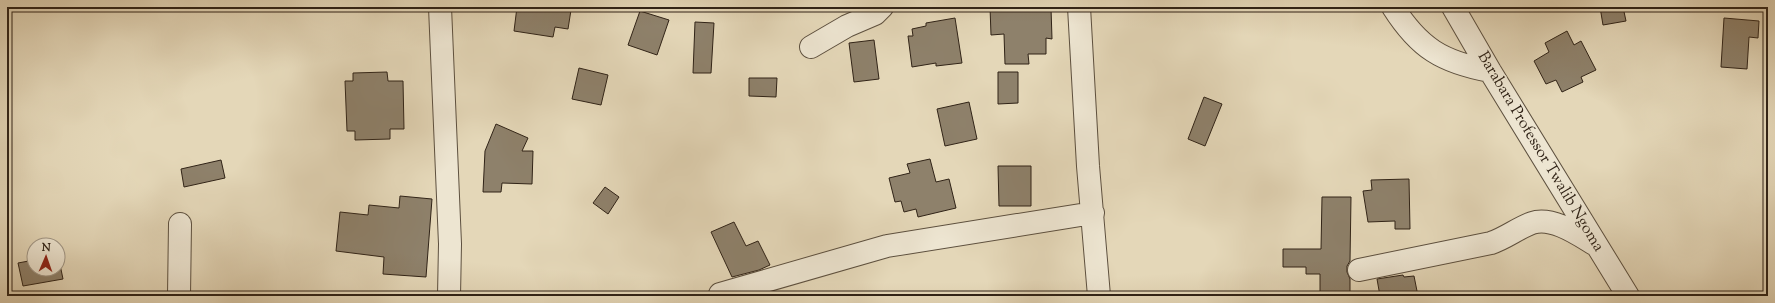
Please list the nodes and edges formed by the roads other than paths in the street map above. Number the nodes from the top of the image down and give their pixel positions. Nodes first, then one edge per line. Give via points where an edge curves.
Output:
1 (440, 7) edge
2 (882, 7) edge
3 (1079, 7) edge
4 (1393, 7) edge
5 (1453, 7) edge
6 (811, 47) dead end
7 (1490, 71) junction
8 (1093, 213) junction
9 (180, 224) dead end
10 (1599, 247) junction
11 (1359, 270) dead end
12 (720, 294) dead end
13 (179, 296) edge
14 (449, 296) edge
15 (1099, 296) edge
16 (1628, 296) edge

1 - 14 street via 450,244
2 - 6 street via 875,14 847,26
3 - 8 street
4 - 7 street via 1405,25 1425,46 1446,58
5 - 7 street, Barabara Professor Twalib Ngoma
7 - 10 street, Barabara Professor Twalib Ngoma
8 - 12 street via 887,246
8 - 15 street
9 - 13 street
10 - 11 street via 1554,223 1534,222 1491,243
10 - 16 street, Barabara Professor Twalib Ngoma

